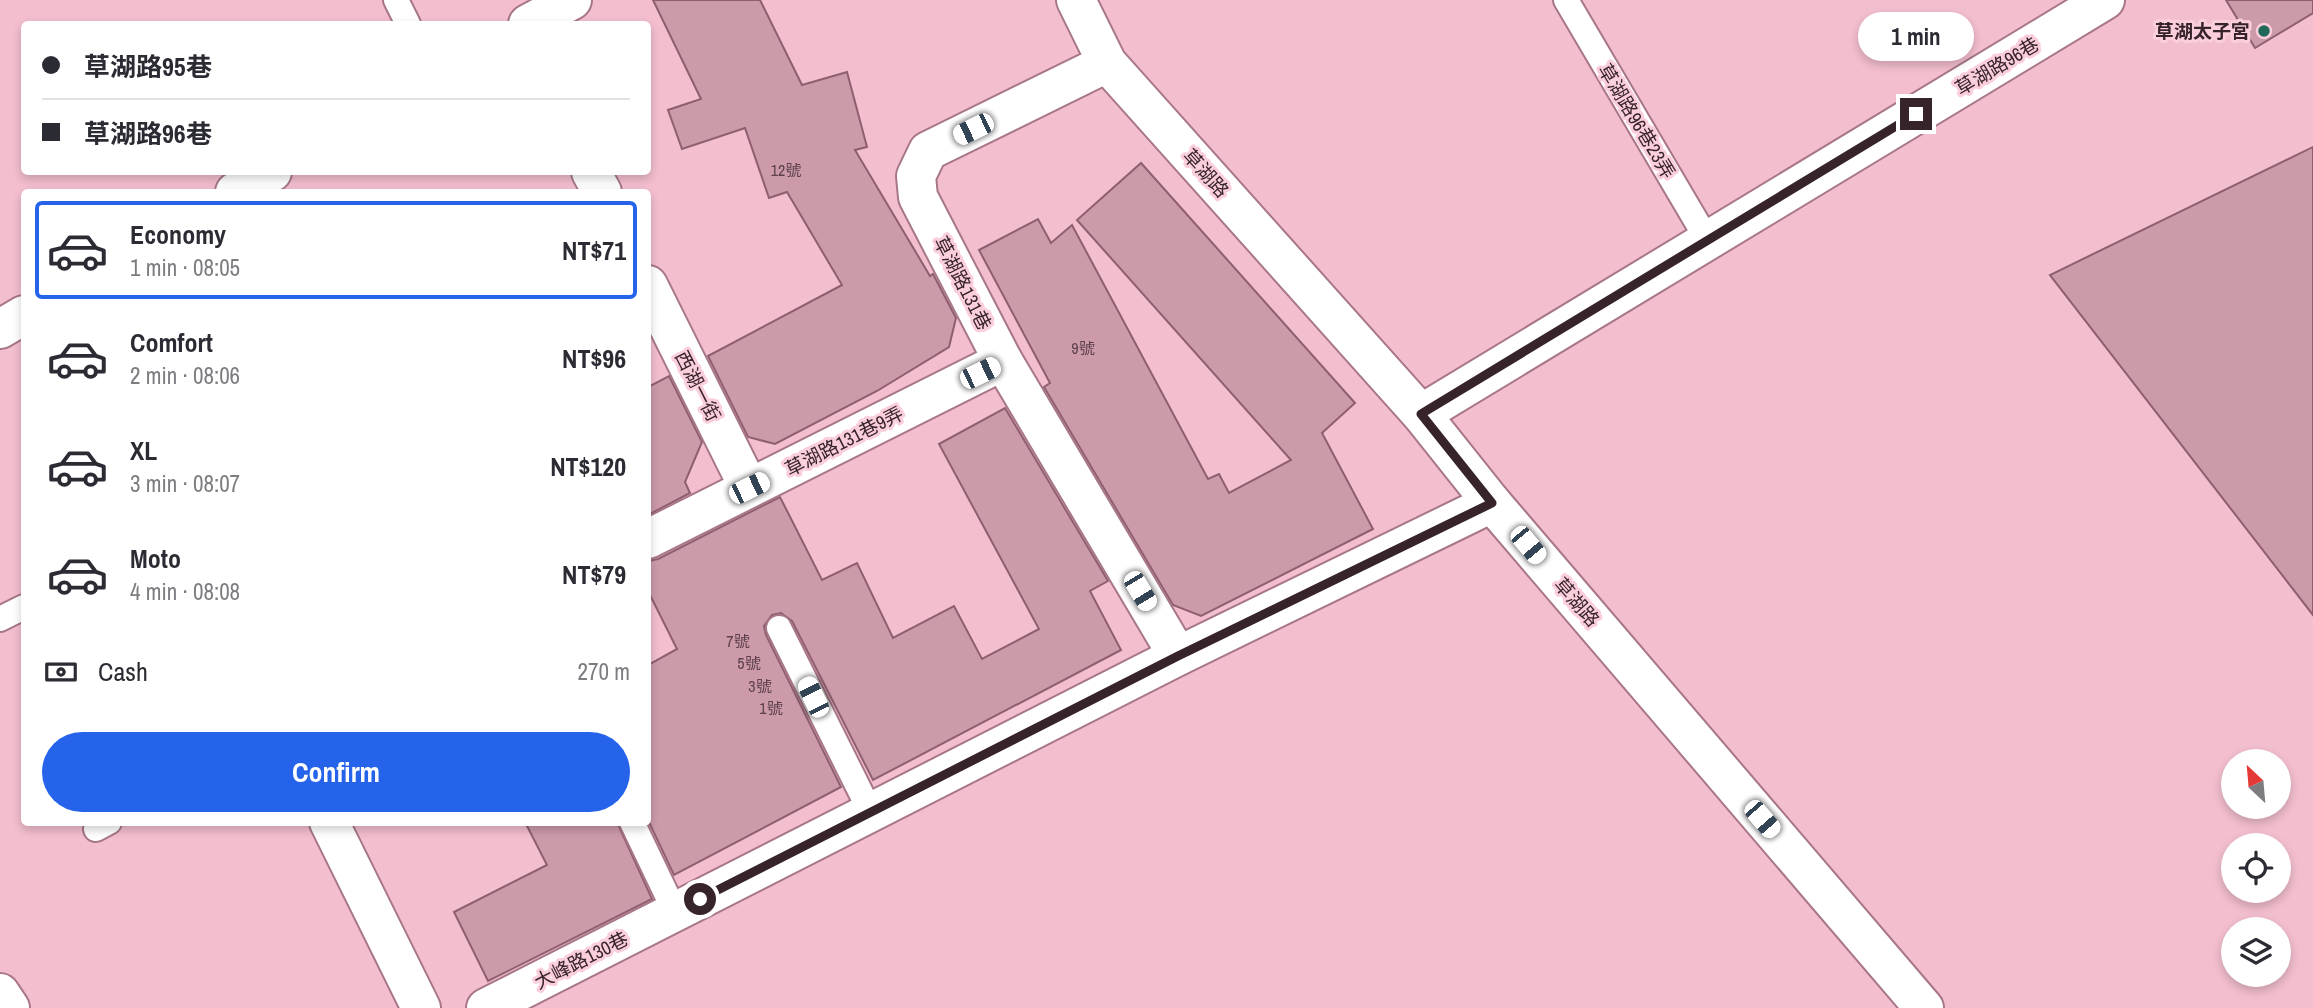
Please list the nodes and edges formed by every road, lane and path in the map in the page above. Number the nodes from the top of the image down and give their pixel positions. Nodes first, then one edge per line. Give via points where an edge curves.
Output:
1 (396, 0) edge
2 (572, 0) edge
3 (1076, 0) edge
4 (1566, 0) edge
5 (2105, 0) edge
6 (406, 21) edge
7 (534, 21) edge
8 (1107, 62) junction
9 (266, 175) edge
10 (241, 189) edge
11 (1708, 241) junction
12 (651, 291) edge
13 (21, 317) edge
14 (0, 329) edge
15 (1003, 361) junction
16 (1421, 414) junction
17 (749, 488) junction
18 (1492, 503) junction
19 (651, 537) edge
20 (21, 608) edge
21 (0, 619) edge
22 (779, 628) dead end
23 (1178, 656) junction
24 (870, 811) junction
25 (331, 826) edge
26 (634, 826) edge
27 (676, 912) junction
28 (0, 993) edge
29 (10, 1008) edge
30 (421, 1008) edge
31 (486, 1008) edge
32 (1924, 1008) edge

1 - 6 lane
2 - 7 street
3 - 8 street, 草湖路
4 - 11 lane, 草湖路96巷23弄
5 - 11 street, 草湖路96巷
8 - 15 street, 草湖路131巷 via 928,151 916,176 918,197
8 - 16 street, 草湖路
9 - 10 street
11 - 16 street, 草湖路96巷
12 - 17 street, 西湖一街
13 - 14 street
15 - 17 street, 草湖路131巷9弄
15 - 23 street, 草湖路131巷
16 - 18 street, 草湖路
17 - 19 street, 草湖路131巷9弄
18 - 23 street, 大峰路130巷
18 - 32 street, 草湖路
20 - 21 lane
22 - 24 lane
23 - 24 street, 大峰路130巷
24 - 27 street, 大峰路130巷
25 - 30 street
26 - 27 lane
27 - 31 street, 大峰路130巷
28 - 29 street

